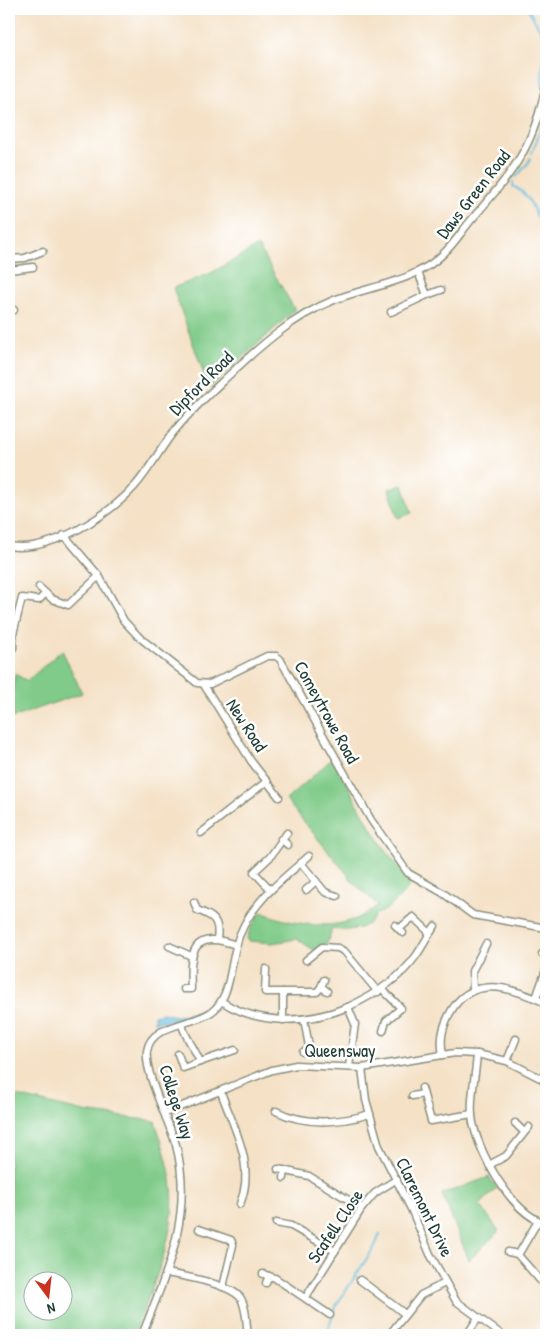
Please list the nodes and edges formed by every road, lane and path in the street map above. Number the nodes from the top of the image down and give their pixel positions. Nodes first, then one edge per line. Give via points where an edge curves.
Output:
1 (546, 85) edge
2 (40, 255) dead end
3 (9, 259) edge
4 (435, 261) joint
5 (33, 267) dead end
6 (9, 270) edge
7 (418, 272) junction
8 (441, 290) dead end
9 (426, 296) junction
10 (390, 312) dead end
11 (64, 535) junction
12 (9, 546) edge
13 (99, 576) junction
14 (39, 588) dead end
15 (45, 594) junction
16 (13, 648) dead end
17 (204, 685) junction
18 (267, 781) junction
19 (279, 797) dead end
20 (201, 833) dead end
21 (287, 833) dead end
22 (281, 839) junction
23 (288, 845) dead end
24 (309, 856) dead end
25 (301, 863) junction
26 (316, 881) junction
27 (270, 889) junction
28 (306, 890) dead end
29 (337, 896) dead end
30 (194, 902) dead end
31 (435, 926) dead end
32 (546, 928) edge
33 (399, 929) dead end
34 (430, 933) junction
35 (218, 938) junction
36 (486, 944) dead end
37 (236, 945) junction
38 (169, 946) dead end
39 (191, 956) junction
40 (306, 960) dead end
41 (266, 969) dead end
42 (546, 970) edge
43 (324, 980) dead end
44 (198, 989) dead end
45 (473, 989) junction
46 (380, 990) junction
47 (283, 992) junction
48 (536, 998) junction
49 (221, 1001) junction
50 (546, 1003) edge
51 (348, 1007) junction
52 (304, 1019) junction
53 (283, 1020) junction
54 (182, 1025) junction
55 (383, 1031) dead end
56 (516, 1038) dead end
57 (235, 1050) dead end
58 (318, 1051) dead end
59 (178, 1054) dead end
60 (477, 1054) junction
61 (443, 1055) junction
62 (507, 1061) junction
63 (200, 1062) junction
64 (349, 1068) junction
65 (362, 1068) junction
66 (546, 1081) edge
67 (222, 1092) junction
68 (412, 1096) dead end
69 (276, 1111) dead end
70 (165, 1112) junction
71 (370, 1114) junction
72 (472, 1114) junction
73 (514, 1123) dead end
74 (489, 1165) junction
75 (284, 1178) dead end
76 (397, 1179) junction
77 (240, 1204) dead end
78 (362, 1208) junction
79 (538, 1221) junction
80 (276, 1223) dead end
81 (546, 1223) edge
82 (209, 1224) dead end
83 (198, 1229) dead end
84 (207, 1232) junction
85 (334, 1251) junction
86 (508, 1252) dead end
87 (518, 1254) junction
88 (166, 1273) junction
89 (360, 1280) dead end
90 (266, 1283) dead end
91 (446, 1283) junction
92 (545, 1285) edge
93 (223, 1287) junction
94 (306, 1297) junction
95 (330, 1314) dead end
96 (405, 1314) junction
97 (478, 1318) junction
98 (142, 1335) edge
99 (248, 1335) edge
100 (389, 1335) edge
101 (467, 1335) edge
102 (502, 1335) edge

1 - 4 street, Daws Green Road via 536,126 521,158 508,178
2 - 3 street
4 - 7 street, Dipford Road
5 - 6 street
7 - 9 street
7 - 11 street, Dipford Road via 333,301 285,326 194,408 134,487 94,520
8 - 9 street
9 - 10 street
11 - 12 street, Dipford Road via 32,546
11 - 13 street
13 - 15 street via 68,605
13 - 17 street via 124,621 139,637 192,680
14 - 15 street
15 - 16 street via 39,600 19,598
17 - 18 street, New Road
17 - 32 street, Comeytrowe Road via 260,658 276,656 371,820 408,873 474,915
18 - 19 street, New Road
18 - 20 street
21 - 22 street
22 - 23 street
22 - 27 street via 270,858 251,874
24 - 25 street, College Way
25 - 26 street
25 - 27 street, College Way
26 - 28 street
26 - 29 street via 327,896
27 - 37 street, College Way via 253,908
30 - 35 street via 195,912 217,920
31 - 34 street
33 - 34 street via 415,915
34 - 46 street via 407,969
35 - 37 street
35 - 39 street via 203,941 194,948
36 - 45 street via 486,953 472,971
37 - 49 street, College Way
38 - 39 street
39 - 44 street via 187,989
40 - 46 street via 310,952 326,946 338,948 351,954
41 - 47 street via 265,994
42 - 48 street
43 - 47 street via 324,989 317,992
45 - 48 street via 493,988
45 - 61 street via 458,1000 446,1021 441,1036
46 - 51 street
46 - 55 street via 403,1006 386,1021
47 - 53 street
48 - 50 street
49 - 53 street via 248,1015
49 - 54 street, College Way via 204,1018
51 - 52 street
51 - 64 street via 355,1024
52 - 53 street
52 - 58 street via 306,1052
54 - 63 street via 186,1040
54 - 70 street, College Way via 160,1033 150,1042 148,1049 149,1067
56 - 62 street
57 - 63 street
59 - 63 street via 184,1070
60 - 61 street, Queensway
60 - 62 street, Queensway
60 - 72 street
61 - 65 street, Queensway
62 - 66 street, Queensway
64 - 65 street, Queensway
64 - 67 street, Queensway via 306,1064 291,1066 272,1070
65 - 71 street, Claremont Drive
67 - 70 street, Queensway
67 - 77 street via 245,1154 246,1172
68 - 72 street via 422,1091 432,1125
69 - 71 street via 281,1117 329,1123
70 - 88 street, College Way via 176,1146 183,1207
71 - 76 street, Claremont Drive via 379,1146
72 - 74 street
73 - 74 street via 526,1130 506,1156
74 - 79 street via 518,1205
75 - 78 street via 281,1170 309,1176
76 - 78 street, Scafell Close via 375,1193
76 - 91 street, Claremont Drive
78 - 85 street, Scafell Close
79 - 81 street
79 - 87 street
80 - 85 street via 300,1230
82 - 84 street
83 - 84 street
84 - 93 street via 231,1240 233,1245
85 - 94 street, Scafell Close
86 - 87 street
87 - 92 street via 518,1258
88 - 93 street
88 - 98 street, College Way
89 - 96 street
90 - 94 street via 266,1275
91 - 96 street via 421,1295
91 - 97 street, Claremont Drive via 456,1302
93 - 99 street via 240,1298
94 - 95 street via 320,1312
96 - 100 street
97 - 101 street
97 - 102 street, Claremont Drive

